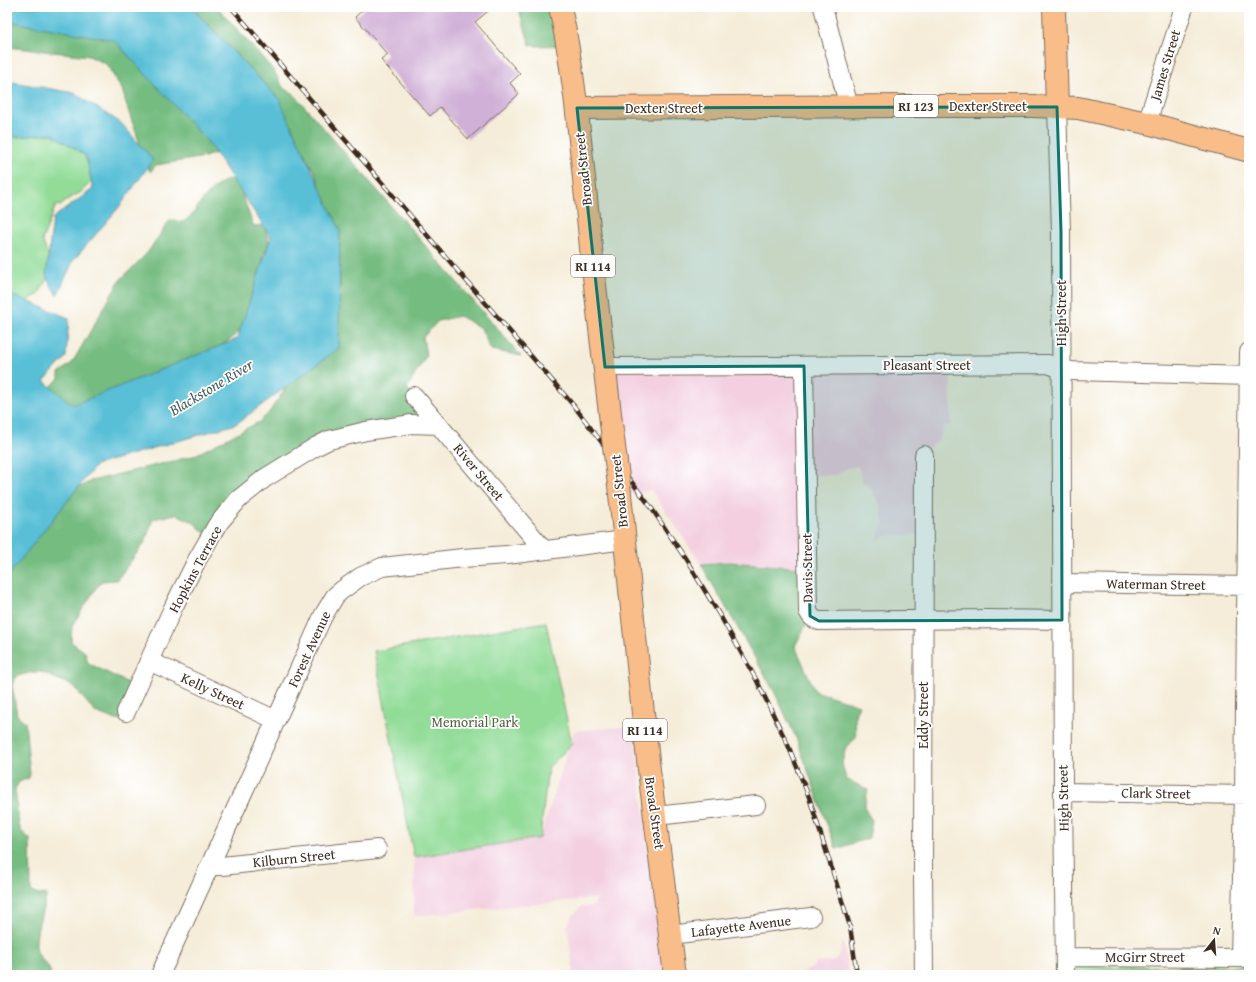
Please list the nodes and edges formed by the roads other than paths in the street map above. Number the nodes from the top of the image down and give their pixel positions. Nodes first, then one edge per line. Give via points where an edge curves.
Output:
1 (560, 7) edge
2 (823, 7) edge
3 (1054, 7) edge
4 (1184, 7) edge
5 (849, 107) junction
6 (1057, 107) junction
7 (577, 108) junction
8 (1147, 123) junction
9 (1249, 151) edge
10 (1249, 352) edge
11 (804, 366) junction
12 (605, 367) junction
13 (1062, 369) junction
14 (1249, 376) edge
15 (414, 396) dead end
16 (439, 425) junction
17 (924, 456) dead end
18 (625, 540) junction
19 (544, 550) junction
20 (1063, 583) junction
21 (1247, 586) edge
22 (924, 619) junction
23 (1062, 620) junction
24 (149, 661) junction
25 (126, 712) dead end
26 (276, 720) junction
27 (1063, 792) junction
28 (1247, 795) edge
29 (756, 805) dead end
30 (656, 816) junction
31 (377, 849) dead end
32 (210, 866) junction
33 (811, 917) dead end
34 (671, 935) junction
35 (1066, 957) junction
36 (1245, 958) edge
37 (160, 975) edge
38 (675, 975) edge
39 (924, 975) edge
40 (1066, 975) edge

1 - 7 main road, Broad Street / RI 114 via 570,53
2 - 5 street
3 - 6 main road, High Street
4 - 8 street, James Street
5 - 6 main road, Dexter Street / RI 123
5 - 7 main road, Dexter Street / RI 123
6 - 8 main road, Dexter Street / RI 123 via 1078,108
6 - 13 street, High Street
7 - 12 main road, Broad Street / RI 114
8 - 9 main road, Dexter Street / RI 123
10 - 14 street
11 - 12 street, Pleasant Street
11 - 13 street, Pleasant Street via 1048,364
11 - 22 street, Davis Street via 810,616 819,621
12 - 18 main road, Broad Street / RI 114, bridge
13 - 14 street, Pleasant Street
13 - 20 street, High Street
14 - 21 street
15 - 16 street, River Street
16 - 19 street, River Street
16 - 24 street, Hopkins Terrace via 412,424 329,440 254,486 226,514 209,537 181,590
17 - 22 street, Eddy Street
18 - 19 street, Forest Avenue
18 - 30 main road, Broad Street / RI 114
19 - 26 street, Forest Avenue via 400,564 382,567 360,577 335,596 323,616
20 - 21 street, Waterman Street
20 - 23 street, High Street
21 - 28 street
22 - 23 street, Davis Street
22 - 39 street, Eddy Street
23 - 27 street, High Street
24 - 25 street, Hopkins Terrace
24 - 26 street, Kelly Street
26 - 32 street, Forest Avenue
27 - 28 street, Clark Street
27 - 35 street, High Street
28 - 36 street
29 - 30 street
30 - 34 main road, Broad Street / RI 114
31 - 32 street, Kilburn Street
32 - 37 street, Forest Avenue
33 - 34 street, Lafayette Avenue
34 - 38 main road, Broad Street / RI 114
35 - 36 street, McGirr Street
35 - 40 street, High Street

